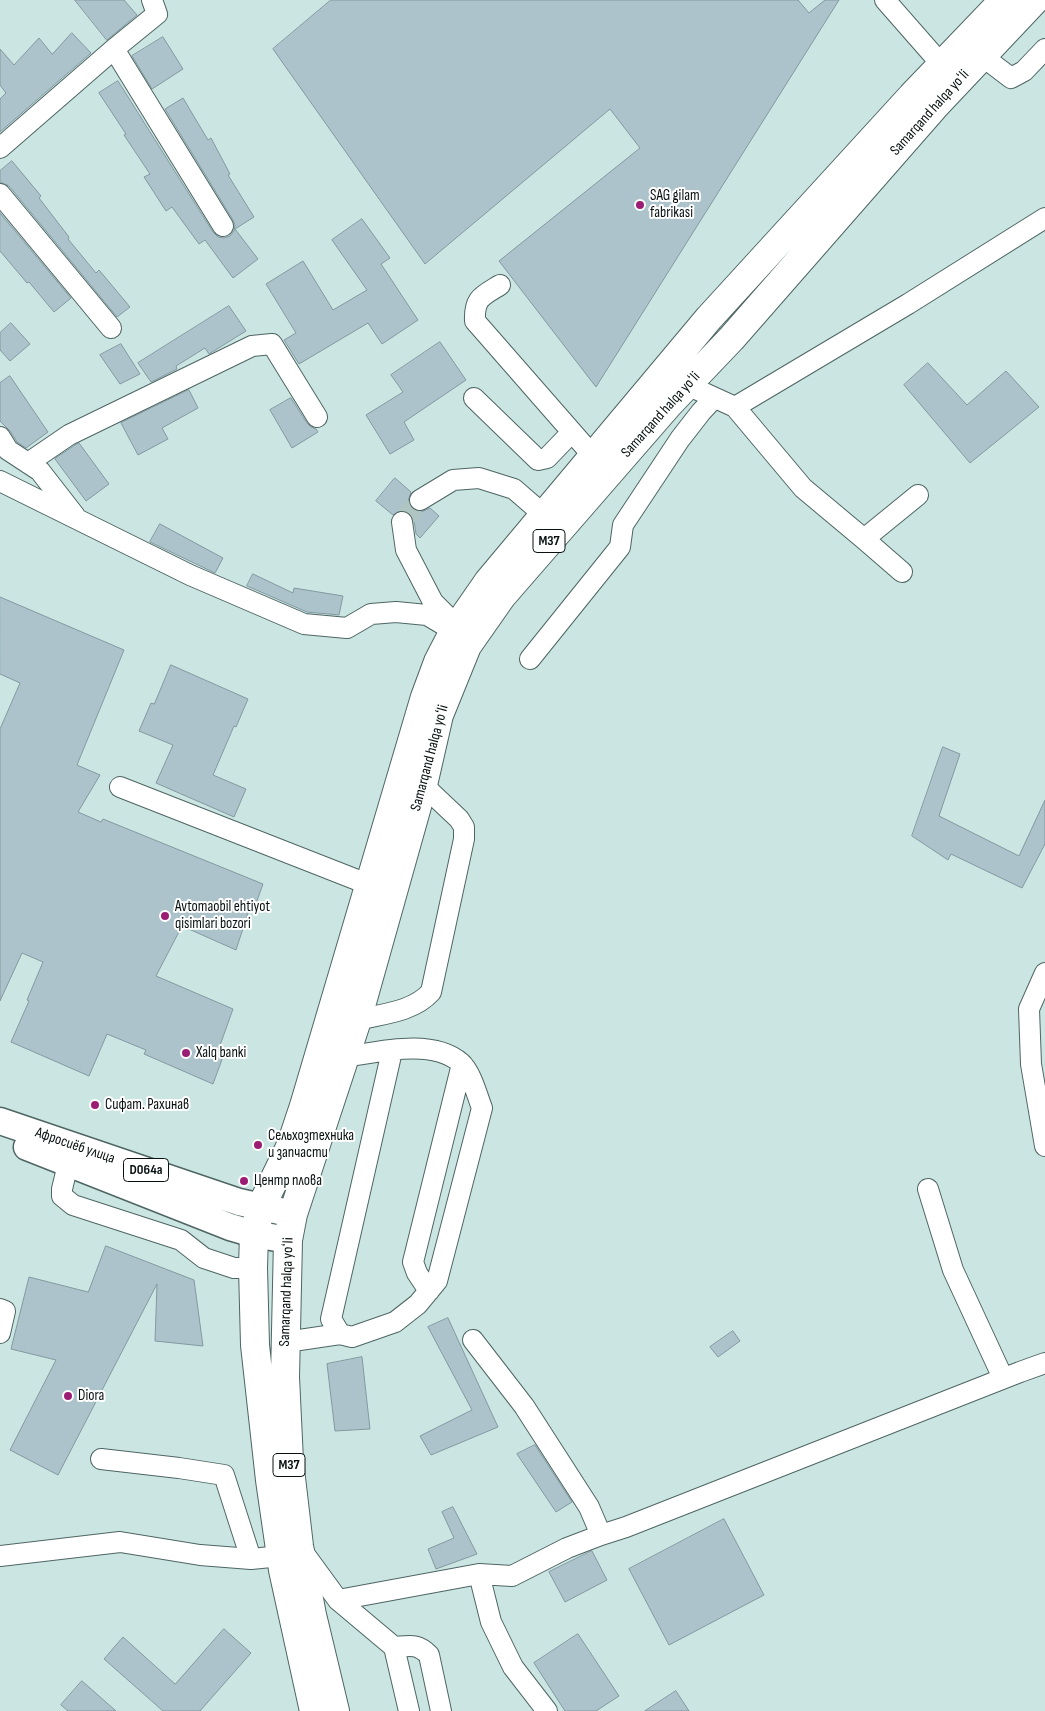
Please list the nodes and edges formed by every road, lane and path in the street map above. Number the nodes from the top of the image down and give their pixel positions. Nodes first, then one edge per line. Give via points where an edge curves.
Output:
1 (152, 0) edge
2 (885, 0) edge
3 (1004, 0) edge
4 (1035, 0) edge
5 (114, 48) junction
6 (1045, 49) edge
7 (982, 56) junction
8 (942, 66) junction
9 (0, 148) edge
10 (0, 194) edge
11 (1045, 218) edge
12 (223, 226) dead end
13 (500, 285) dead end
14 (111, 328) dead end
15 (687, 385) junction
16 (659, 397) junction
17 (474, 398) dead end
18 (714, 398) junction
19 (735, 407) junction
20 (317, 417) dead end
21 (572, 432) junction
22 (0, 437) edge
23 (593, 456) junction
24 (28, 463) junction
25 (0, 481) edge
26 (918, 495) dead end
27 (420, 500) tunnel mouth
28 (544, 515) junction
29 (80, 521) junction
30 (402, 522) dead end
31 (864, 539) junction
32 (902, 572) dead end
33 (456, 628) junction
34 (530, 659) dead end
35 (423, 785) junction
36 (120, 787) dead end
37 (370, 885) junction
38 (1045, 973) edge
39 (357, 1020) junction
40 (392, 1051) junction
41 (345, 1058) junction
42 (462, 1064) junction
43 (0, 1121) edge
44 (0, 1138) edge
45 (1045, 1146) edge
46 (68, 1164) junction
47 (928, 1189) dead end
48 (261, 1207) junction
49 (290, 1227) junction
50 (254, 1234) junction
51 (253, 1268) junction
52 (429, 1291) junction
53 (0, 1309) edge
54 (0, 1333) edge
55 (340, 1334) junction
56 (473, 1340) dead end
57 (286, 1342) junction
58 (1045, 1364) edge
59 (1003, 1378) junction
60 (102, 1459) dead end
61 (601, 1535) junction
62 (290, 1551) junction
63 (0, 1556) edge
64 (251, 1559) junction
65 (479, 1574) junction
66 (338, 1600) junction
67 (394, 1647) junction
68 (314, 1711) edge
69 (336, 1711) edge
70 (409, 1711) edge
71 (441, 1711) edge
72 (546, 1711) edge

1 - 5 street via 157,14
2 - 8 street
3 - 8 highway, Samarqand halqa yoʻli / M37
4 - 7 highway, Samarqand halqa yoʻli / M37
5 - 9 street
5 - 12 street
6 - 7 street via 1024,71 1011,78
7 - 15 highway, Samarqand halqa yoʻli / M37
8 - 16 highway, Samarqand halqa yoʻli / M37 via 716,311
10 - 14 street
11 - 19 street
13 - 21 street via 479,297 474,310 475,321
15 - 16 highway, Samarqand halqa yoʻli / M37
15 - 18 street
16 - 23 highway, Samarqand halqa yoʻli / M37
16 - 35 highway, Samarqand halqa yoʻli / M37 via 502,596 467,646 439,715
17 - 21 street via 538,460 547,458
18 - 19 street
18 - 34 street via 680,439 623,525 620,547
19 - 31 street via 803,488
20 - 24 street via 272,344 252,346 69,435
21 - 23 street
22 - 24 street via 8,450
23 - 28 highway, Samarqand halqa yoʻli / M37
24 - 29 street via 40,470
25 - 29 street
26 - 31 street
27 - 28 street via 453,480 479,478 514,489
28 - 33 highway, Samarqand halqa yoʻli / M37 via 488,582
29 - 33 street via 190,575 304,624 347,628 372,614 396,612 427,615
30 - 33 street via 406,550 433,602
31 - 32 street
33 - 37 highway, Samarqand halqa yoʻli / M37 via 425,697
35 - 39 highway, Samarqand halqa yoʻli / M37
35 - 39 street via 464,827 430,992 413,1006
36 - 37 street
37 - 48 highway, Samarqand halqa yoʻli / M37 via 291,1145
38 - 45 street via 1029,1009 1031,1064
39 - 41 highway, Samarqand halqa yoʻli / M37
40 - 41 street
40 - 42 street via 442,1052
40 - 55 street via 331,1319
41 - 49 highway, Samarqand halqa yoʻli / M37
42 - 52 street via 413,1262
42 - 52 street via 482,1108 437,1281
43 - 48 main road, Афросиёб улица / D064a
44 - 46 main road, Афросиёб улица / D064a
46 - 50 main road, Афросиёб улица / D064a
46 - 51 street via 62,1196 73,1205 181,1240 204,1258 234,1268
47 - 59 street via 953,1270
48 - 49 main road, Афросиёб улица / D064a
48 - 50 highway, Samarqand halqa yoʻli / M37
49 - 50 main road, Афросиёб улица / D064a
49 - 57 highway, Samarqand halqa yoʻli / M37
50 - 51 highway, Samarqand halqa yoʻli / M37
51 - 62 highway, Samarqand halqa yoʻli / M37 via 255,1344 270,1480
52 - 55 street via 395,1322 352,1337
53 - 54 street via 5,1311
55 - 57 street
56 - 61 street via 524,1406 589,1507
57 - 62 highway, Samarqand halqa yoʻli / M37 via 284,1377
58 - 59 street
59 - 61 street via 626,1528
60 - 64 street via 224,1475
61 - 65 street via 512,1576
62 - 64 street
62 - 66 street
62 - 68 highway, Samarqand halqa yoʻli / M37
62 - 69 highway, Samarqand halqa yoʻli / M37 via 312,1614
63 - 64 street via 120,1542 200,1555
65 - 66 street
65 - 72 street via 491,1622 513,1667
66 - 67 street
67 - 70 street
67 - 71 street via 416,1646 429,1655

